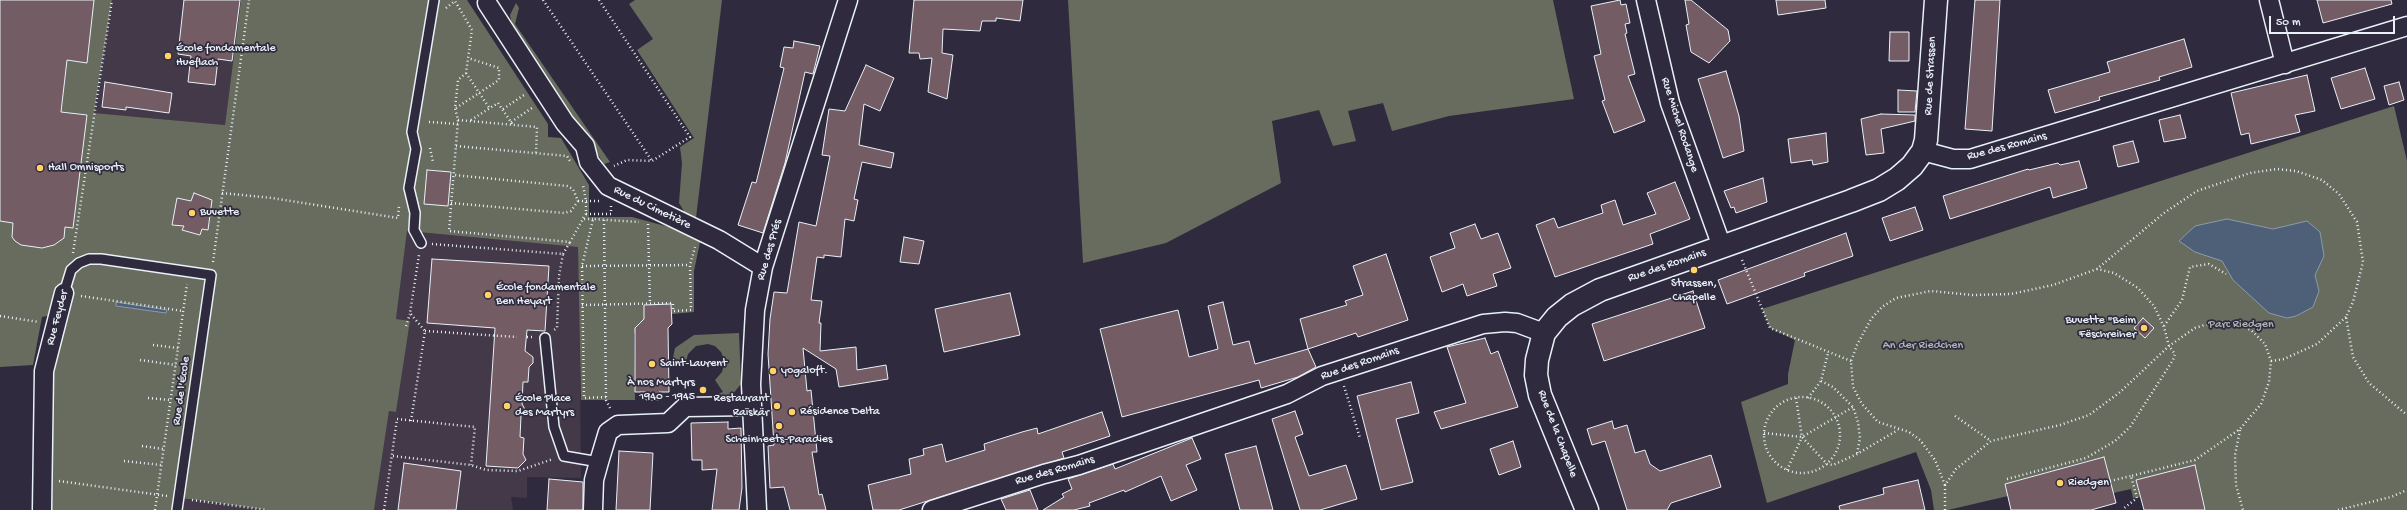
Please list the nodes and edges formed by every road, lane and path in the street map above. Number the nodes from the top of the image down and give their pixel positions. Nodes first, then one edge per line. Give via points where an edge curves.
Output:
1 (112, 0) edge
2 (249, 0) edge
3 (434, 0) edge
4 (543, 0) edge
5 (599, 0) edge
6 (848, 0) edge
7 (1646, 0) edge
8 (1936, 0) edge
9 (2269, 0) edge
10 (486, 2) edge
11 (444, 10) dead end
12 (2407, 26) edge
13 (468, 58) junction
14 (2285, 64) junction
15 (466, 72) junction
16 (479, 92) junction
17 (524, 95) dead end
18 (455, 108) junction
19 (532, 108) dead end
20 (490, 109) junction
21 (503, 109) junction
22 (430, 114) dead end
23 (458, 120) junction
24 (471, 121) junction
25 (428, 122) junction
26 (512, 123) junction
27 (458, 124) junction
28 (427, 128) dead end
29 (428, 141) dead end
30 (456, 146) junction
31 (1923, 150) junction
32 (536, 153) junction
33 (652, 161) junction
34 (433, 162) dead end
35 (574, 167) dead end
36 (454, 175) junction
37 (600, 175) junction
38 (580, 178) dead end
39 (222, 193) junction
40 (412, 200) junction
41 (578, 201) junction
42 (586, 201) junction
43 (593, 201) dead end
44 (611, 201) dead end
45 (451, 203) junction
46 (586, 214) junction
47 (583, 219) junction
48 (593, 219) junction
49 (604, 220) junction
50 (660, 221) junction
51 (648, 224) junction
52 (570, 242) junction
53 (421, 243) junction
54 (696, 244) dead end
55 (1728, 244) junction
56 (563, 254) junction
57 (604, 265) junction
58 (648, 265) junction
59 (690, 265) junction
60 (582, 266) junction
61 (763, 267) junction
62 (2097, 269) junction
63 (71, 270) junction
64 (189, 272) junction
65 (2226, 274) dead end
66 (211, 275) junction
67 (64, 293) junction
68 (650, 304) junction
69 (582, 305) junction
70 (605, 306) junction
71 (183, 311) junction
72 (410, 313) junction
73 (0, 316) edge
74 (2346, 317) junction
75 (55, 323) junction
76 (406, 326) dead end
77 (2164, 327) junction
78 (425, 331) junction
79 (1544, 333) junction
80 (517, 337) dead end
81 (527, 337) dead end
82 (545, 338) junction
83 (153, 345) dead end
84 (2169, 346) junction
85 (178, 348) junction
86 (1828, 353) junction
87 (140, 360) dead end
88 (1851, 361) junction
89 (2271, 362) junction
90 (176, 365) junction
91 (1339, 370) junction
92 (1820, 381) junction
93 (606, 397) junction
94 (148, 398) dead end
95 (1796, 398) junction
96 (1808, 398) junction
97 (170, 400) junction
98 (751, 406) junction
99 (1853, 408) junction
100 (2407, 415) edge
101 (1955, 416) dead end
102 (1836, 417) junction
103 (411, 420) junction
104 (618, 425) junction
105 (2240, 429) junction
106 (1898, 430) junction
107 (1764, 433) junction
108 (1802, 437) junction
109 (1360, 438) dead end
110 (1991, 441) junction
111 (142, 446) dead end
112 (164, 449) junction
113 (1857, 454) junction
114 (393, 456) junction
115 (564, 456) junction
116 (124, 461) dead end
117 (599, 462) junction
118 (1827, 464) junction
119 (161, 465) junction
120 (471, 465) junction
121 (1787, 470) junction
122 (2131, 476) junction
123 (43, 479) junction
124 (2007, 479) dead end
125 (2110, 481) dead end
126 (1945, 485) junction
127 (2407, 490) edge
128 (157, 495) junction
129 (179, 498) junction
130 (970, 504) edge
131 (2123, 509) dead end
132 (42, 510) edge
133 (155, 510) edge
134 (177, 510) edge
135 (267, 510) edge
136 (384, 510) edge
137 (594, 510) edge
138 (757, 510) edge
139 (932, 510) edge
140 (1587, 510) edge
141 (1945, 510) edge
142 (2243, 510) edge
143 (2338, 510) edge

1 - 63 path
2 - 39 path
3 - 40 lane via 412,132 416,149 409,188
4 - 33 path
5 - 33 path via 690,137
6 - 61 street, Rue des Prés
7 - 55 street, Rue Michel Rodange via 1670,103
8 - 31 main road, Rue de Strassen via 1928,130
9 - 14 street
10 - 37 street, Rue du Cimetière via 565,123 585,146 589,162
11 - 13 path via 455,1 472,30
12 - 14 street, Rue des Romains
13 - 15 path
13 - 16 path via 498,68 499,80
14 - 31 street, Rue des Romains via 1970,159 1953,159
15 - 16 path
15 - 18 path via 458,80
16 - 18 path
16 - 20 path
17 - 21 path
18 - 23 path
19 - 26 path
20 - 21 path via 498,103
20 - 24 path
21 - 26 path
22 - 25 path
23 - 24 path
23 - 27 path
24 - 26 path
25 - 27 path
25 - 28 path
26 - 32 path via 537,127
27 - 30 path
29 - 34 path
30 - 32 path
30 - 36 path
31 - 55 main road, Rue des Romains via 1912,166 1898,179 1878,190
32 - 35 path via 567,156
33 - 37 path via 627,160
36 - 41 path via 567,186 573,188
36 - 45 path
37 - 50 street, Rue du Cimetière via 608,186
38 - 42 path via 585,189
39 - 40 path via 272,198 398,218 401,198
39 - 66 path
40 - 53 lane via 415,213 414,230
41 - 42 path
41 - 45 path via 571,211 564,213
42 - 43 path
42 - 46 path
44 - 46 path via 611,214
45 - 52 path via 449,231
46 - 47 path
47 - 48 path
47 - 52 path
48 - 49 path
48 - 60 path
49 - 51 path via 631,220
49 - 57 path
50 - 51 path
50 - 61 street, Rue du Cimetière via 719,240
51 - 58 path
52 - 56 path
53 - 56 path
53 - 72 path
54 - 59 path
55 - 79 main road, Rue des Romains via 1600,290 1572,305 1557,317
55 - 86 path via 1770,328
56 - 82 path via 559,276 557,328
57 - 58 path
57 - 60 path
57 - 70 path
58 - 59 path
58 - 68 path
59 - 68 path via 691,310 673,311 673,302
60 - 69 path
61 - 98 street, Rue des Prés via 755,310
62 - 74 path via 2164,213 2197,191 2250,172 2276,169 2296,171 2322,180 2339,194 2357,222 2363,262 2354,302
62 - 77 path via 2114,273 2138,288 2154,306
62 - 88 path via 2053,285 2011,294 1973,295 1930,291 1896,298 1871,319
63 - 64 lane via 89,259 102,259
63 - 67 lane, Rue Feyder
64 - 66 lane
64 - 71 path
65 - 77 path via 2209,264 2190,267 2182,300
66 - 129 lane, Rue de l'École
67 - 71 path
67 - 75 street, Rue Feyder
68 - 70 path
69 - 70 path
69 - 93 path via 584,398
70 - 93 path
71 - 85 path
72 - 76 path
72 - 78 path
73 - 75 path
74 - 89 path via 2317,344
74 - 100 path via 2353,357 2358,368 2369,383
75 - 123 street, Rue Feyder via 44,371
77 - 84 path
78 - 80 path
78 - 103 path
79 - 91 street, Rue des Romains via 1516,324 1492,322
79 - 140 main road, Rue de la Chapelle via 1536,375 1540,396
81 - 82 path
82 - 115 lane via 554,427
83 - 85 path
84 - 89 path via 2195,328 2214,322 2231,322 2251,330 2265,344
84 - 110 path via 2119,393 2089,415
84 - 124 path via 2175,354 2173,360 2130,427 2115,441 2086,458
85 - 90 path
86 - 88 path
86 - 92 path
87 - 90 path
88 - 106 path via 1853,387 1862,404 1878,422
89 - 105 path via 2269,382 2260,404
90 - 97 path
91 - 109 path
91 - 130 street, Rue des Romains via 1280,396 1079,465 1044,474
92 - 96 path
92 - 99 path via 1844,396
93 - 104 path
94 - 97 path
95 - 96 path
95 - 107 path via 1784,402 1774,410 1767,420
95 - 108 path
96 - 102 path via 1819,401
97 - 112 path
98 - 104 street via 685,407 668,423
98 - 138 street, Rue des Prés
99 - 102 path
99 - 113 path via 1860,433
101 - 110 path
102 - 108 path
102 - 118 path via 1840,429 1840,442 1836,454
103 - 114 path via 397,419
103 - 120 path via 475,427
104 - 117 street via 608,432
105 - 122 path via 2195,460
105 - 142 path via 2235,455 2236,485
106 - 113 path
106 - 126 path via 1909,432 1928,449
107 - 108 path
107 - 121 path via 1770,455 1777,464
108 - 118 path
108 - 121 path
110 - 126 path via 1956,469
111 - 112 path
112 - 119 path
113 - 118 path via 1833,465
114 - 120 path
114 - 136 path
115 - 117 lane
115 - 120 path via 518,471 486,470
116 - 119 path
117 - 137 street via 594,480
118 - 121 path via 1808,473
119 - 128 path
122 - 125 path
122 - 131 path via 2137,498
123 - 128 path
123 - 132 street, Rue Feyder
126 - 141 path
127 - 143 path
128 - 129 path
128 - 133 path
129 - 134 lane, Rue de l'École
129 - 135 path
130 - 139 street, Rue des Romains

